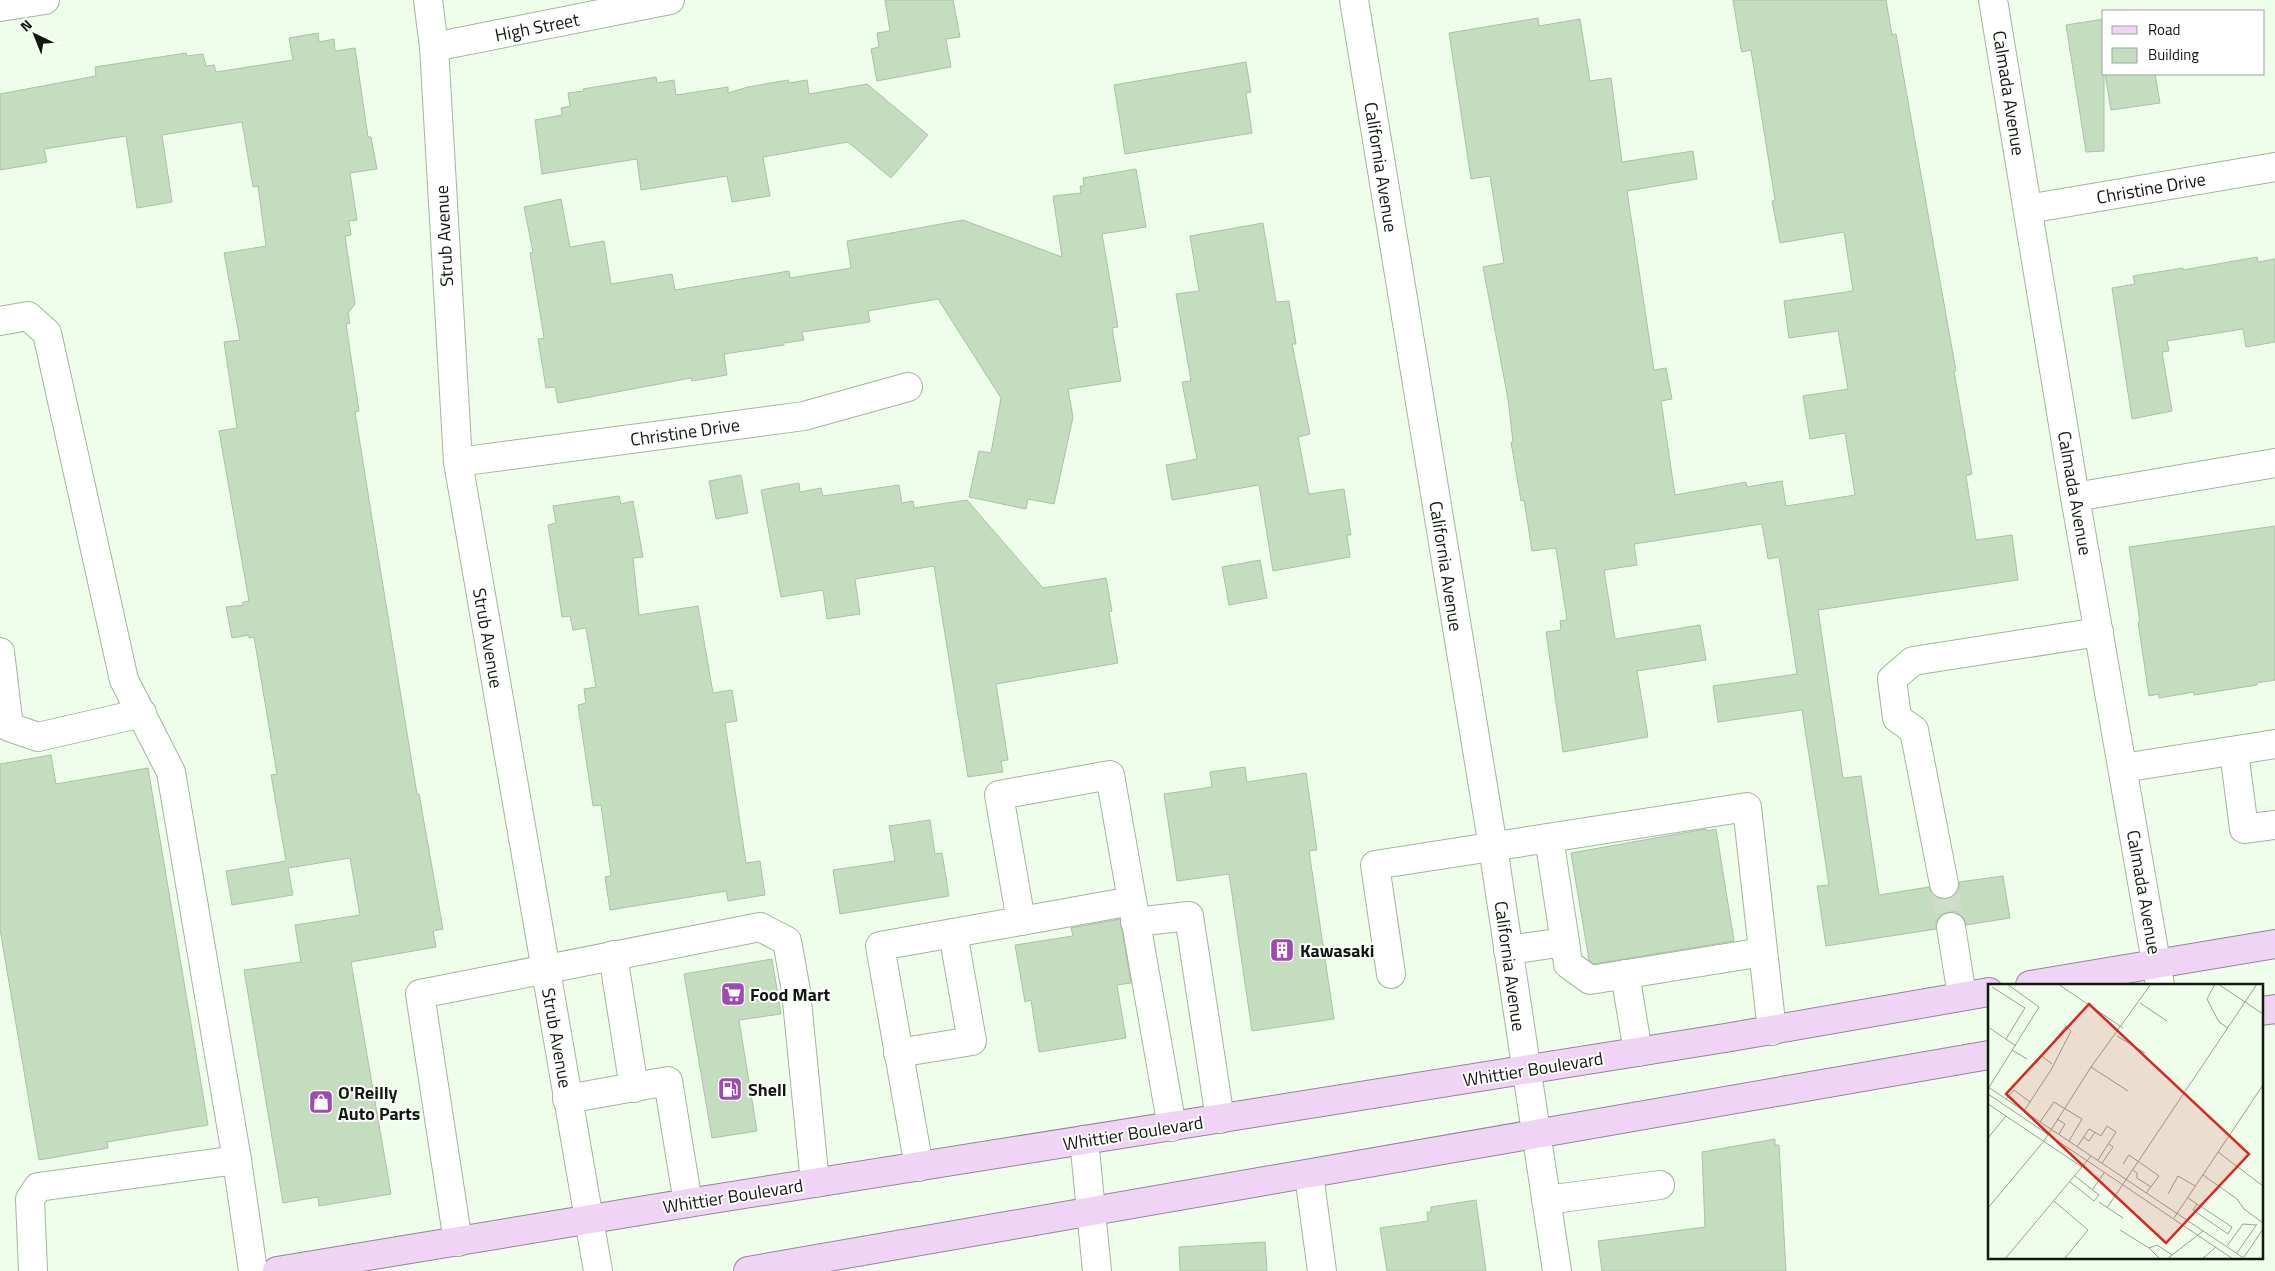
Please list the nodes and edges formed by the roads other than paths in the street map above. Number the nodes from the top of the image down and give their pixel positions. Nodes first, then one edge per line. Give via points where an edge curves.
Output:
1 (45, 0) edge
2 (428, 0) edge
3 (670, 0) edge
4 (1354, 0) edge
5 (1993, 0) edge
6 (0, 7) edge
7 (434, 47) junction
8 (2275, 167) edge
9 (2028, 209) junction
10 (0, 321) edge
11 (908, 387) dead end
12 (458, 462) junction
13 (2275, 464) edge
14 (2075, 497) junction
15 (2099, 632) junction
16 (0, 652) edge
17 (142, 712) junction
18 (2275, 744) edge
19 (2234, 751) junction
20 (2123, 768) junction
21 (2275, 825) edge
22 (1549, 838) junction
23 (1492, 848) junction
24 (1944, 884) tunnel mouth
25 (1134, 912) junction
26 (1021, 921) junction
27 (1951, 927) tunnel mouth
28 (953, 933) junction
29 (1565, 942) junction
30 (2275, 944) edge
31 (1508, 950) junction
32 (1763, 952) junction
33 (612, 956) junction
34 (544, 969) junction
35 (1390, 974) dead end
36 (1625, 974) junction
37 (2159, 974) edge
38 (2042, 984) edge
39 (1988, 992) edge
40 (1962, 996) junction
41 (2275, 1010) edge
42 (2262, 1011) edge
43 (1772, 1031) junction
44 (1638, 1052) junction
45 (898, 1054) junction
46 (1988, 1055) edge
47 (1526, 1071) junction
48 (634, 1088) junction
49 (567, 1099) junction
50 (1220, 1119) junction
51 (1172, 1127) junction
52 (1535, 1133) junction
53 (1084, 1140) junction
54 (236, 1160) junction
55 (919, 1167) junction
56 (1309, 1174) junction
57 (814, 1183) junction
58 (1660, 1185) dead end
59 (1546, 1200) junction
60 (688, 1203) junction
61 (1092, 1214) junction
62 (589, 1219) junction
63 (458, 1242) junction
64 (33, 1271) edge
65 (253, 1271) edge
66 (277, 1271) edge
67 (598, 1271) edge
68 (748, 1271) edge
69 (1098, 1271) edge
70 (1322, 1271) edge
71 (1557, 1271) edge

1 - 6 street
2 - 7 street, Strub Avenue
3 - 7 street, High Street
4 - 23 street, California Avenue
5 - 9 street, Calmada Avenue
7 - 12 street, Strub Avenue
8 - 9 street, Christine Drive
9 - 14 street, Calmada Avenue
10 - 17 street via 28,316 47,333 124,680
11 - 12 street, Christine Drive via 804,416
12 - 34 street, Strub Avenue
13 - 14 street
14 - 15 street, Calmada Avenue
15 - 20 street, Calmada Avenue
15 - 24 street via 1913,660 1892,679 1897,718 1914,730
16 - 17 street via 9,727 38,737
17 - 54 street via 171,772
18 - 19 street
19 - 20 street
19 - 21 street via 2244,829
20 - 37 street, Calmada Avenue
22 - 23 street
22 - 29 street
22 - 32 street via 1747,807
23 - 31 street, California Avenue
23 - 35 street via 1375,865
25 - 26 street
25 - 26 street via 1110,775 999,795
25 - 50 street via 1189,916
25 - 51 street
26 - 28 street
27 - 40 street
28 - 45 street via 880,946
28 - 45 street via 972,1041
29 - 31 street
29 - 36 street via 1568,964 1590,980
30 - 37 main road
31 - 47 street, California Avenue
32 - 36 street
32 - 43 street
33 - 34 street
33 - 48 street
33 - 57 street via 760,927 787,941 796,991
34 - 49 street, Strub Avenue
34 - 63 street via 420,994
36 - 44 street
37 - 38 main road
39 - 40 main road, Whittier Boulevard
40 - 43 main road, Whittier Boulevard
41 - 42 main road
43 - 44 main road, Whittier Boulevard
44 - 47 main road, Whittier Boulevard
45 - 55 street
46 - 52 main road
47 - 50 main road, Whittier Boulevard
47 - 52 street, California Avenue
48 - 49 street
48 - 60 street via 668,1081
49 - 62 street, Strub Avenue
50 - 51 main road, Whittier Boulevard
51 - 53 main road, Whittier Boulevard
52 - 56 main road
52 - 59 street, California Avenue
53 - 55 main road, Whittier Boulevard
53 - 61 street
54 - 64 street via 38,1187 30,1198
54 - 65 street
55 - 57 main road, Whittier Boulevard
56 - 61 main road
56 - 70 street
57 - 60 main road, Whittier Boulevard
58 - 59 street
59 - 71 street, California Avenue
60 - 62 main road, Whittier Boulevard
61 - 68 main road
61 - 69 street
62 - 63 main road, Whittier Boulevard
62 - 67 street, Strub Avenue
63 - 66 main road, Whittier Boulevard

